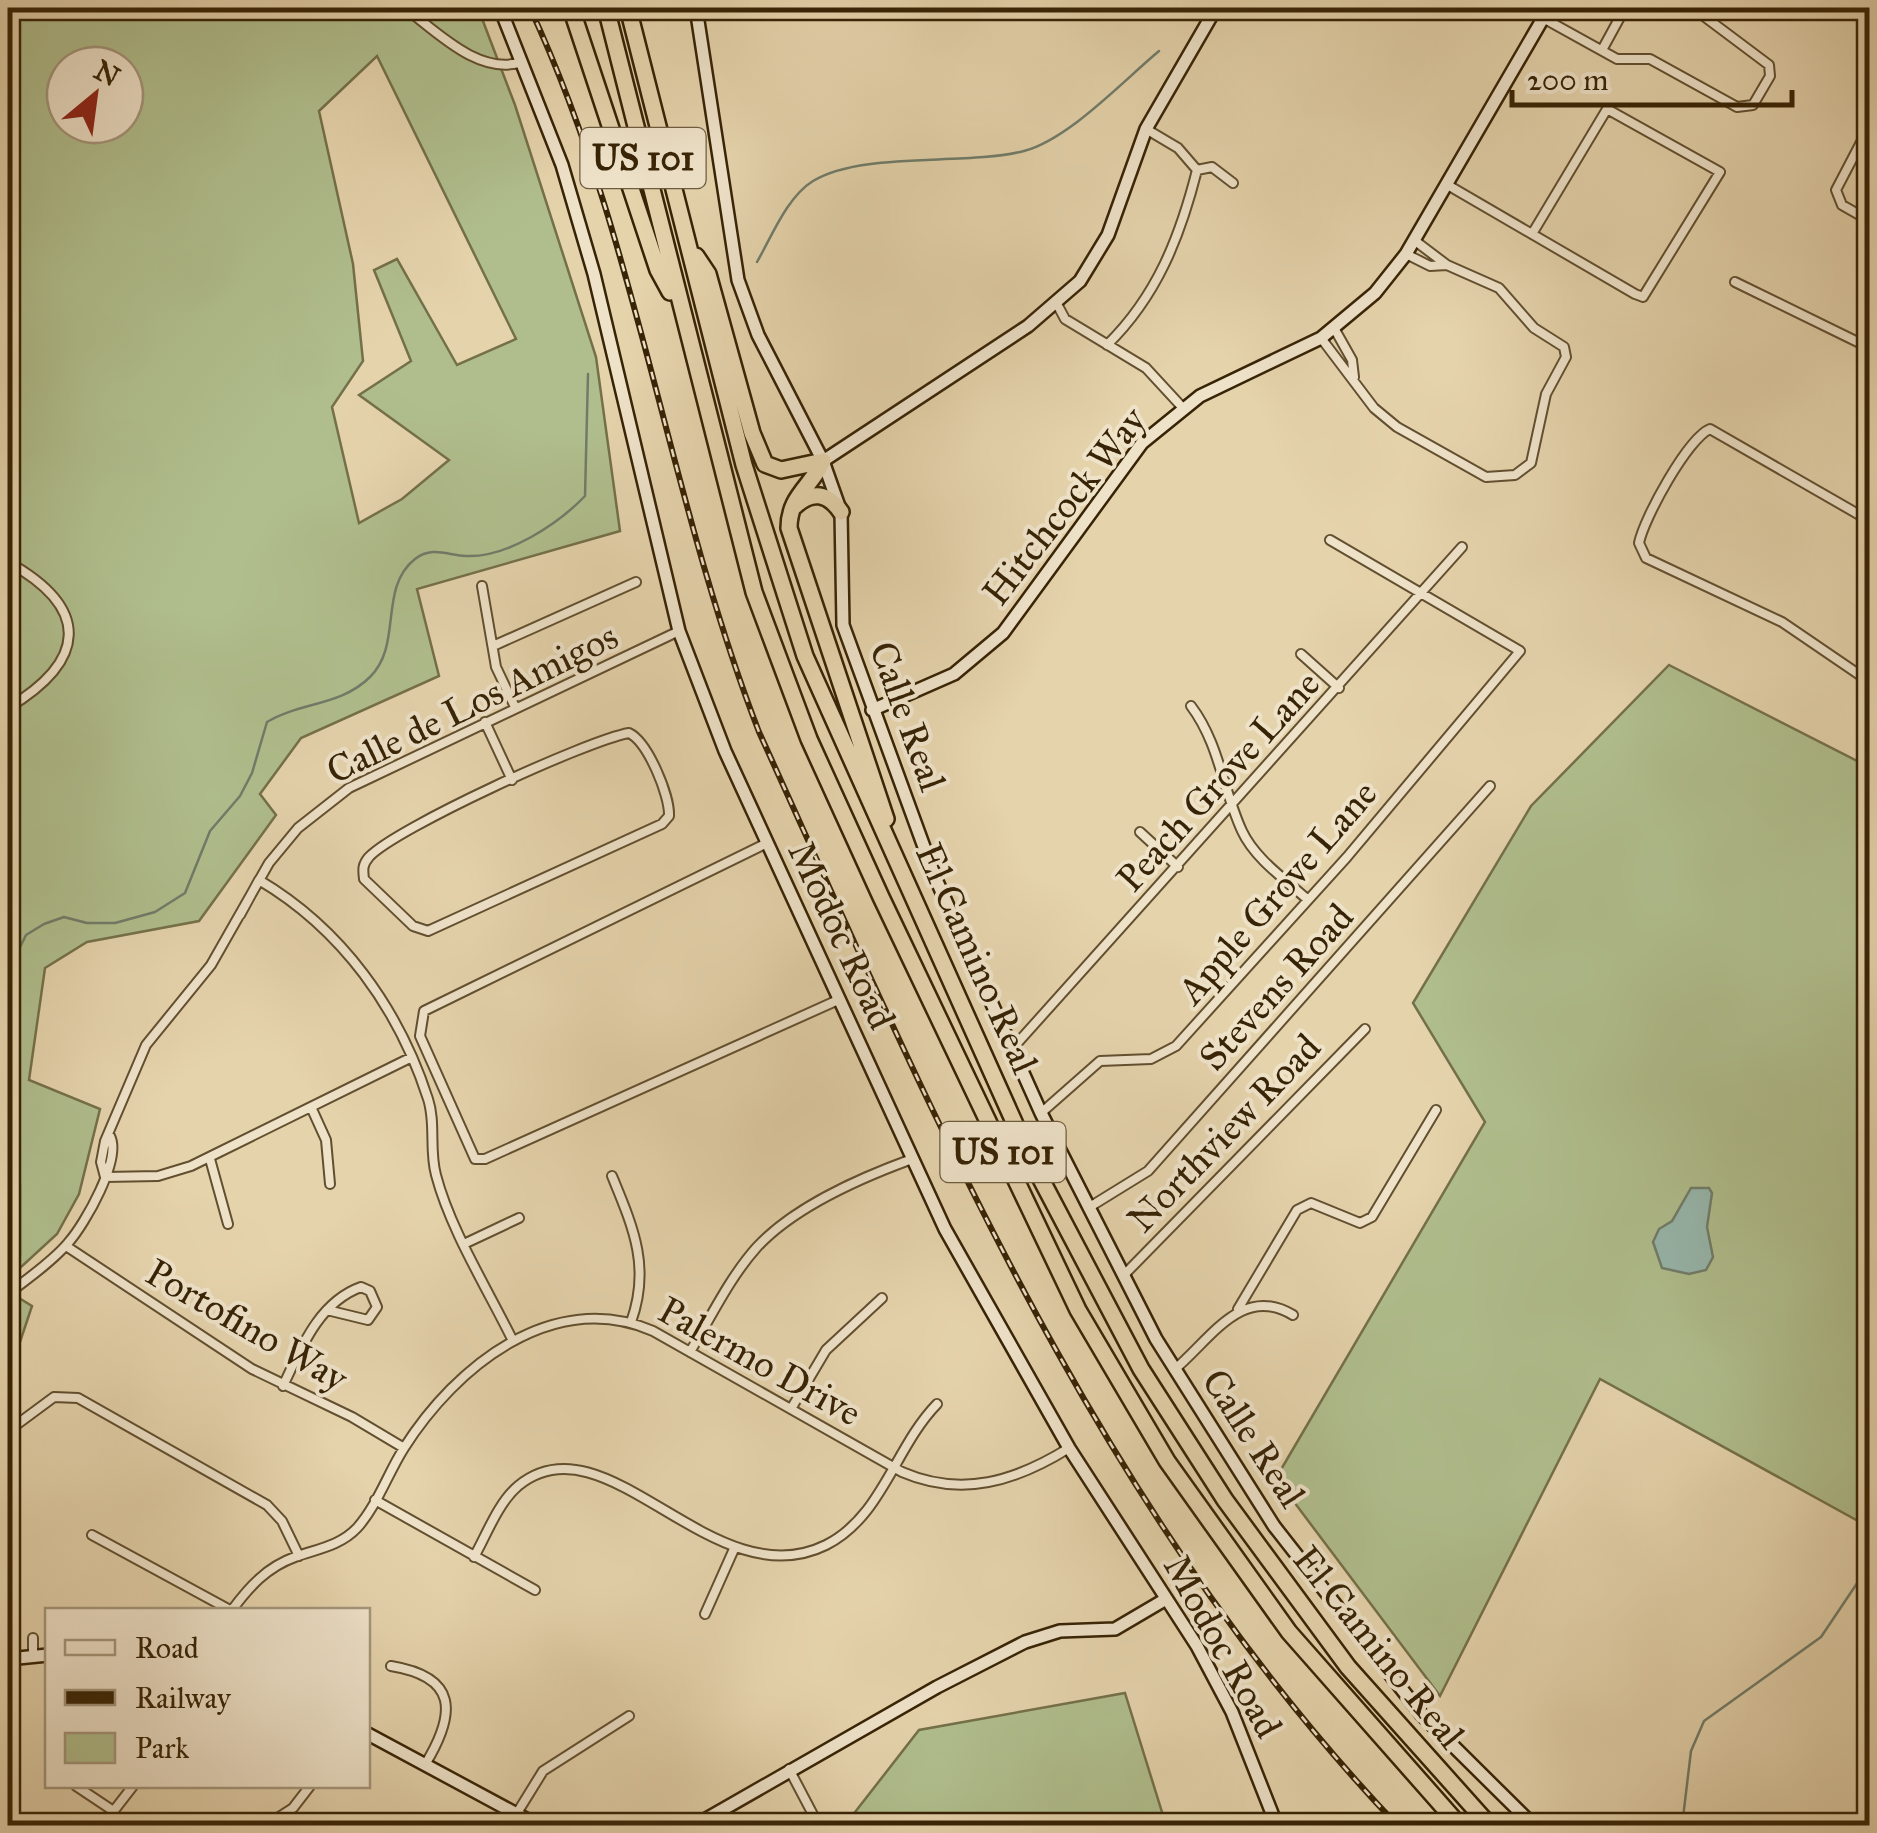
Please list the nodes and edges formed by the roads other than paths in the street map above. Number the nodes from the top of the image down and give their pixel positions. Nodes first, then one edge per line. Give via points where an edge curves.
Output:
1 (405, 8) edge
2 (500, 8) edge
3 (571, 8) edge
4 (606, 8) edge
5 (628, 8) edge
6 (696, 8) edge
7 (1216, 8) edge
8 (1625, 8) edge
9 (1693, 8) edge
10 (1546, 12) edge
11 (1602, 50) junction
12 (522, 62) junction
13 (1870, 125) edge
14 (1146, 130) junction
15 (1197, 170) junction
16 (1233, 183) dead end
17 (1446, 184) junction
18 (1870, 221) edge
19 (1532, 234) junction
20 (1414, 240) junction
21 (688, 245) junction
22 (1406, 254) junction
23 (1447, 265) junction
24 (1735, 282) dead end
25 (1057, 304) junction
26 (679, 308) junction
27 (1334, 328) junction
28 (1321, 338) junction
29 (1107, 345) junction
30 (1870, 348) edge
31 (1354, 382) junction
32 (1182, 407) junction
33 (823, 461) junction
34 (842, 512) junction
35 (789, 513) junction
36 (1870, 521) edge
37 (1330, 540) dead end
38 (1462, 547) dead end
39 (8, 562) edge
40 (636, 582) dead end
41 (482, 586) dead end
42 (1422, 594) junction
43 (679, 631) junction
44 (493, 646) junction
45 (1301, 654) dead end
46 (1870, 682) edge
47 (1338, 688) junction
48 (1191, 706) dead end
49 (515, 707) junction
50 (8, 708) edge
51 (872, 710) junction
52 (485, 722) junction
53 (512, 780) junction
54 (1490, 786) dead end
55 (1232, 808) junction
56 (1140, 832) dead end
57 (767, 843) junction
58 (890, 844) junction
59 (1178, 867) junction
60 (259, 880) junction
61 (1308, 900) junction
62 (838, 1000) junction
63 (1365, 1029) dead end
64 (1012, 1049) junction
65 (410, 1058) junction
66 (310, 1107) junction
67 (1436, 1110) dead end
68 (1041, 1114) junction
69 (210, 1159) junction
70 (912, 1159) junction
71 (612, 1176) dead end
72 (105, 1177) junction
73 (330, 1184) dead end
74 (1088, 1208) junction
75 (519, 1218) dead end
76 (228, 1224) dead end
77 (466, 1243) junction
78 (66, 1246) junction
79 (1123, 1276) junction
80 (8, 1294) edge
81 (882, 1298) dead end
82 (1238, 1309) junction
83 (327, 1310) junction
84 (1293, 1315) dead end
85 (631, 1322) junction
86 (512, 1341) junction
87 (690, 1352) junction
88 (1174, 1370) junction
89 (283, 1386) junction
90 (937, 1404) dead end
91 (791, 1409) junction
92 (8, 1430) edge
93 (404, 1448) junction
94 (1069, 1448) junction
95 (892, 1465) junction
96 (375, 1500) junction
97 (92, 1535) dead end
98 (734, 1550) junction
99 (299, 1556) junction
100 (474, 1557) junction
101 (535, 1590) dead end
102 (1166, 1599) junction
103 (227, 1608) edge
104 (232, 1608) edge
105 (705, 1614) dead end
106 (32, 1638) dead end
107 (33, 1655) junction
108 (45, 1655) edge
109 (8, 1659) edge
110 (391, 1666) dead end
111 (629, 1716) dead end
112 (370, 1735) edge
113 (426, 1763) junction
114 (790, 1769) junction
115 (79, 1788) edge
116 (131, 1788) edge
117 (308, 1788) edge
118 (112, 1810) junction
119 (516, 1812) junction
120 (1488, 1822) edge
121 (102, 1826) edge
122 (266, 1826) edge
123 (509, 1826) edge
124 (540, 1826) edge
125 (694, 1826) edge
126 (819, 1826) edge
127 (1277, 1826) edge
128 (1460, 1826) edge
129 (1534, 1826) edge

1 - 12 street via 483,62
2 - 12 street, Modoc Road
3 - 26 highway via 658,270
4 - 26 highway, El Camino Real / US 101
5 - 21 highway, El Camino Real / US 101
6 - 33 street, Calle Real via 738,280 772,366
7 - 14 street
8 - 11 street
9 - 11 street via 1769,65 1770,76 1753,105 1736,107 1650,59 1624,61
10 - 11 street
10 - 17 street, Hitchcock Way
12 - 43 street, Modoc Road via 594,274
13 - 18 street via 1836,184 1846,208
14 - 15 street via 1178,148
14 - 25 street via 1108,235 1090,268
15 - 16 street via 1212,168
15 - 29 street via 1165,266 1132,320
17 - 19 street
17 - 20 street, Hitchcock Way
19 - 19 street via 1607,109 1720,172 1644,297
20 - 22 street, Hitchcock Way
20 - 23 street
21 - 33 highway via 708,274 765,464 781,470
21 - 58 highway, El Camino Real / US 101 via 768,549 804,656
22 - 23 street via 1430,266
22 - 27 street, Hitchcock Way
23 - 31 street via 1499,288 1534,328 1564,347 1531,464 1514,475 1486,476 1384,417
24 - 30 street
25 - 29 street via 1065,319
25 - 33 street
26 - 128 highway, El Camino Real / US 101 via 754,592 809,739 1078,1310 1228,1550 1357,1714
27 - 28 street, Hitchcock Way
27 - 31 street via 1352,360
28 - 31 street
28 - 32 street, Hitchcock Way
29 - 32 street via 1146,368
32 - 51 street, Hitchcock Way via 1142,442 1003,633 954,674
33 - 34 street, Calle Real
33 - 35 highway
34 - 35 highway via 820,494
34 - 51 street, Calle Real via 841,614
35 - 58 highway via 882,799
36 - 46 street via 1710,429 1696,438 1638,543 1650,561 1782,622
37 - 42 street
38 - 42 street, Peach Grove Lane
39 - 50 street via 60,607 70,638 54,674
40 - 44 street
41 - 44 street
42 - 47 street, Peach Grove Lane
42 - 61 street, Apple Grove Lane via 1520,651
43 - 49 street, Calle de Los Amigos
43 - 57 street, Modoc Road
44 - 49 street
45 - 47 street
47 - 55 street, Peach Grove Lane
48 - 55 street via 1210,735
49 - 52 street, Calle de Los Amigos
51 - 64 street, Calle Real
52 - 53 street
52 - 60 street, Calle de Los Amigos via 328,803 284,842
53 - 53 street via 378,850 364,864 367,884 413,926 433,930 662,824 670,811 641,743 629,733
54 - 74 street, Stevens Road via 1148,1171
55 - 59 street, Peach Grove Lane
55 - 61 street via 1252,847
56 - 59 street
57 - 62 street, Modoc Road
57 - 62 street via 424,1011 420,1036 475,1158 595,1112
58 - 120 highway, El Camino Real / US 101 via 1032,1162 1141,1369 1308,1616
59 - 64 street, Peach Grove Lane
60 - 65 street via 362,968
60 - 72 street, Calle de Los Amigos via 211,966 146,1045 128,1079 101,1162
61 - 68 street, Apple Grove Lane via 1176,1046 1150,1059 1100,1061
62 - 70 street, Modoc Road
63 - 79 street, Northview Road
64 - 68 street, Calle Real
65 - 66 street
65 - 77 street via 428,1100 436,1176
66 - 69 street
66 - 73 street via 326,1140
67 - 82 street via 1372,1217 1360,1223 1305,1204
68 - 74 street, Calle Real
69 - 72 street via 158,1176
69 - 76 street
70 - 87 street via 772,1233 745,1263
70 - 94 street, Modoc Road via 972,1280
71 - 85 street via 641,1256
72 - 78 street, Calle de Los Amigos
74 - 79 street, Calle Real
75 - 77 street
77 - 86 street
78 - 80 street, Calle de Los Amigos
78 - 89 street, Portofino Way
79 - 88 street, Calle Real
81 - 91 street via 826,1350
82 - 84 street via 1264,1303
82 - 88 street
83 - 83 street via 368,1320 377,1307 361,1286
83 - 89 street
85 - 86 street, Palermo Drive via 579,1318
85 - 87 street, Palermo Drive
86 - 93 street, Palermo Drive via 459,1379
87 - 91 street, Palermo Drive
88 - 129 street, Calle Real via 1274,1526 1363,1642 1435,1728
89 - 93 street, Portofino Way
90 - 95 street
91 - 95 street, Palermo Drive
92 - 99 street via 54,1397 78,1398 268,1506
93 - 96 street, Palermo Drive
94 - 95 street, Palermo Drive via 1031,1470 984,1485 932,1484
94 - 102 street, Modoc Road
95 - 98 street via 866,1513 824,1546 778,1557
96 - 99 street, Palermo Drive via 350,1534
96 - 100 street
97 - 103 street
98 - 100 street via 604,1478 565,1468 518,1486
98 - 105 street
99 - 104 street, Palermo Drive via 248,1587
100 - 101 street
102 - 114 street via 1114,1629 1060,1631 1025,1642
102 - 127 street, Modoc Road via 1232,1712
106 - 107 street
107 - 108 street
107 - 109 street
110 - 113 street via 436,1683 447,1702 448,1718
111 - 119 street via 552,1763
112 - 113 street
113 - 119 street
114 - 125 street
114 - 126 street
115 - 118 street
116 - 118 street
117 - 122 street
118 - 121 street
119 - 123 street
119 - 124 street

